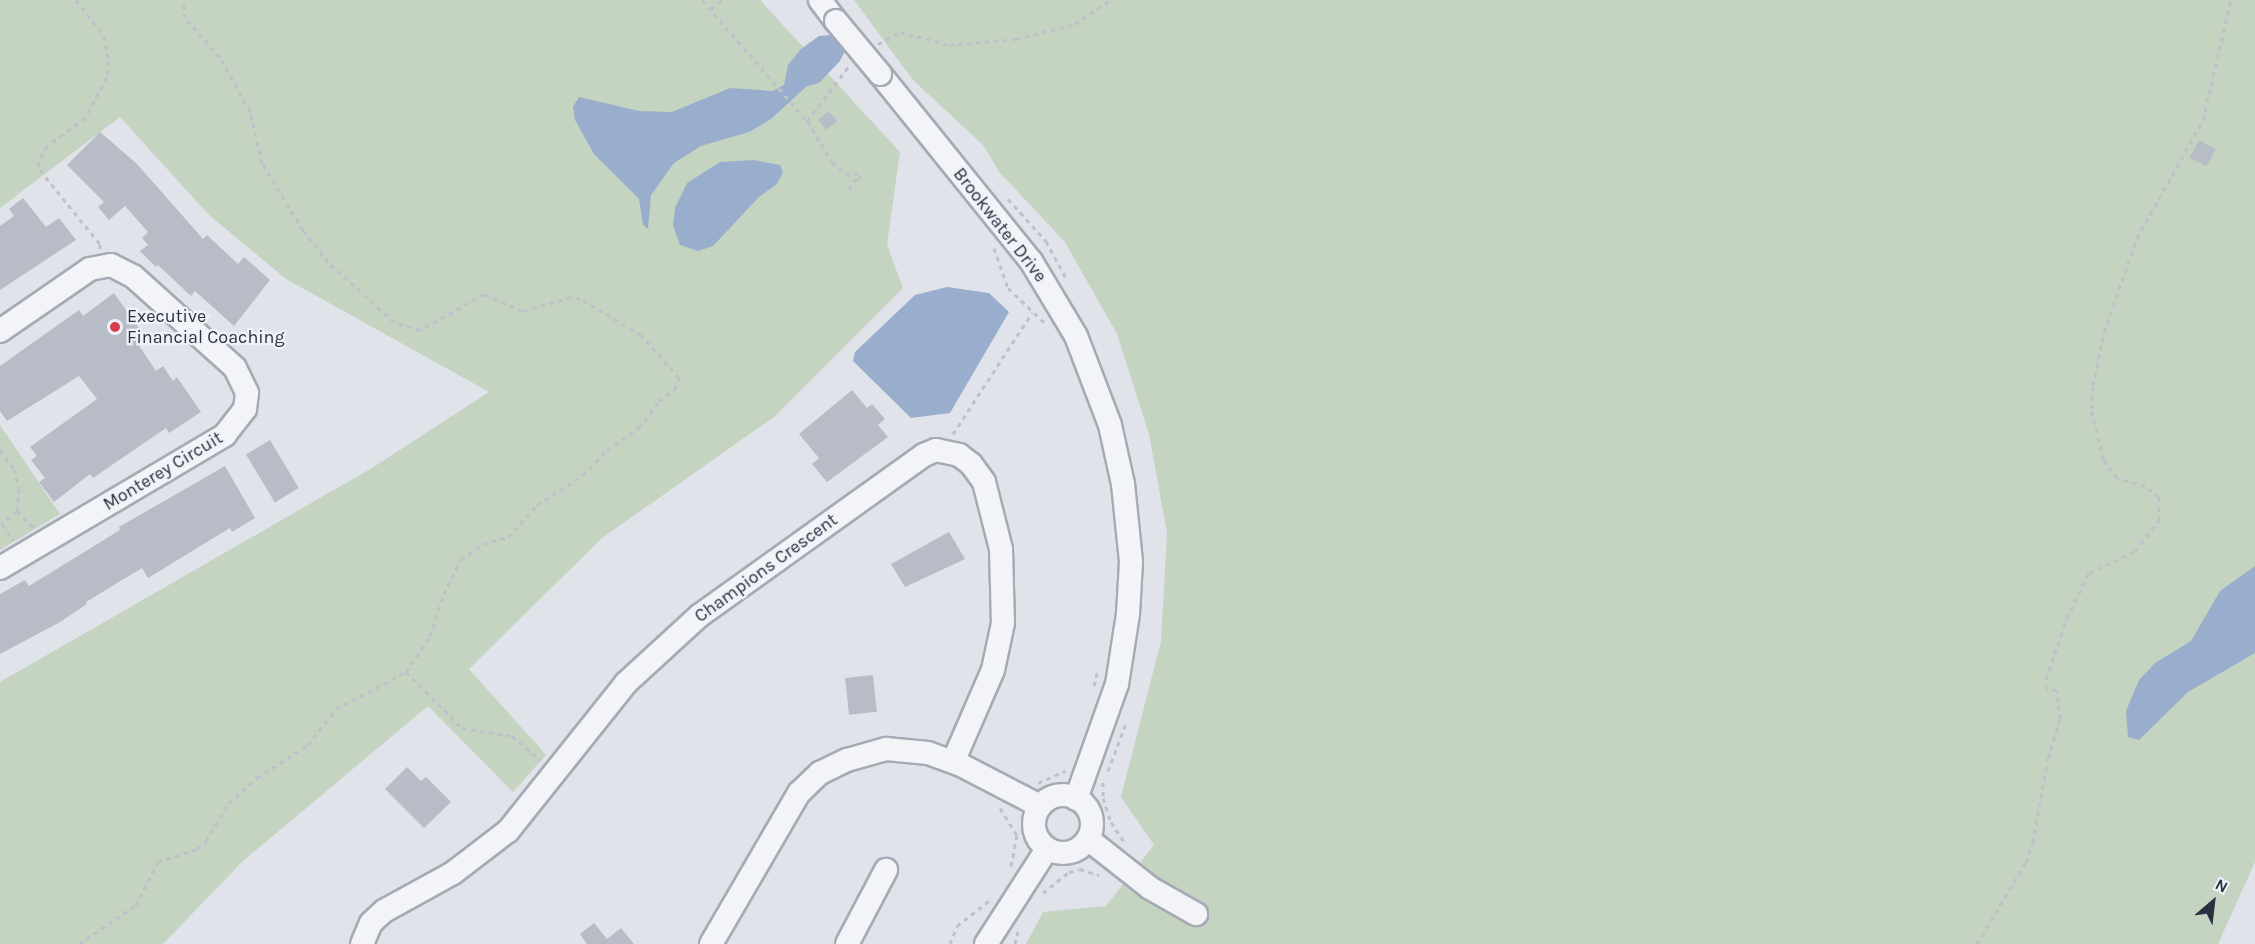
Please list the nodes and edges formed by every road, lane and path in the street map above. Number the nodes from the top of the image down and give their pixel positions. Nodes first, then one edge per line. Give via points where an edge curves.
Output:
1 (75, 0) edge
2 (183, 0) edge
3 (702, 0) edge
4 (722, 0) edge
5 (820, 0) edge
6 (1110, 0) edge
7 (2231, 0) edge
8 (711, 9) junction
9 (872, 48) dead end
10 (853, 63) dead end
11 (807, 121) junction
12 (848, 173) junction
13 (855, 180) junction
14 (849, 190) dead end
15 (1006, 197) dead end
16 (990, 243) dead end
17 (100, 266) junction
18 (1067, 279) dead end
19 (1032, 313) junction
20 (0, 331) edge
21 (1050, 331) dead end
22 (962, 438) dead end
23 (0, 450) edge
24 (0, 523) edge
25 (0, 568) edge
26 (1100, 659) dead end
27 (406, 672) junction
28 (1093, 689) dead end
29 (1127, 718) dead end
30 (952, 762) junction
31 (1067, 769) dead end
32 (556, 774) junction
33 (1008, 789) junction
34 (1076, 799) junction
35 (1040, 806) junction
36 (1088, 839) junction
37 (1047, 849) junction
38 (1115, 860) junction
39 (886, 870) dead end
40 (1007, 873) dead end
41 (995, 891) dead end
42 (1037, 902) dead end
43 (1196, 914) dead end
44 (1019, 927) dead end
45 (79, 944) edge
46 (362, 944) edge
47 (711, 944) edge
48 (847, 944) edge
49 (950, 944) edge
50 (986, 944) edge
51 (1015, 944) edge
52 (1977, 944) edge

1 - 17 path via 105,36 107,77 85,118 47,146 38,162 40,170 100,244
2 - 27 path via 185,18 220,57 250,111 262,163 303,230 328,262 394,322 420,330 484,294 522,311 571,297 581,299 641,335 679,378 675,389 659,401 639,428 607,450 583,475 537,505 508,537 477,547 461,560 430,636
3 - 8 path
4 - 8 path
5 - 34 street, Brookwater Drive, bridge via 1031,261 1076,336 1110,425 1124,484 1131,562 1128,614 1117,684
6 - 9 path via 1075,24 1016,39 949,45 900,32
7 - 52 path via 2204,120 2137,238 2104,332 2093,385 2091,409 2103,459 2117,478 2145,486 2159,497 2159,520 2134,551 2089,573 2067,618 2046,679 2046,689 2057,690 2060,719 2048,758 2033,842 2026,862
8 - 11 path
10 - 11 path
11 - 12 path via 823,151
12 - 13 path
12 - 13 path via 861,175 859,182
13 - 14 path
15 - 18 path via 1046,241
16 - 19 path via 1008,288
17 - 20 street
17 - 25 street, Monterey Circuit via 121,268 133,276 235,368 246,393 245,409 225,435
19 - 21 path
19 - 22 path via 954,431
23 - 24 path via 14,469 19,489 17,511 8,522
26 - 28 path
27 - 32 path via 462,728 512,736
27 - 45 path via 336,709 308,745 257,778 230,803 206,841 196,849 159,862 136,905
29 - 38 path via 1103,781 1108,814 1125,843
30 - 32 street, Champions Crescent via 993,669 1003,623 1001,549 984,482 959,454 936,450 699,616 626,683
30 - 33 street
30 - 47 street via 928,753 886,749 820,773 799,793
31 - 33 path via 1045,782 1028,785 1014,779
32 - 46 street, Champions Crescent via 508,831 453,873 384,911 371,923
33 - 35 street
33 - 40 path via 1000,809 1017,835
34 - 35 street via 1057,796
34 - 36 street via 1089,812
35 - 37 street via 1035,834
36 - 37 street via 1065,854
36 - 38 street
37 - 50 street
38 - 42 path via 1102,877 1092,870 1069,872
38 - 43 street via 1150,888
39 - 48 street
41 - 49 path via 957,926
44 - 51 path

